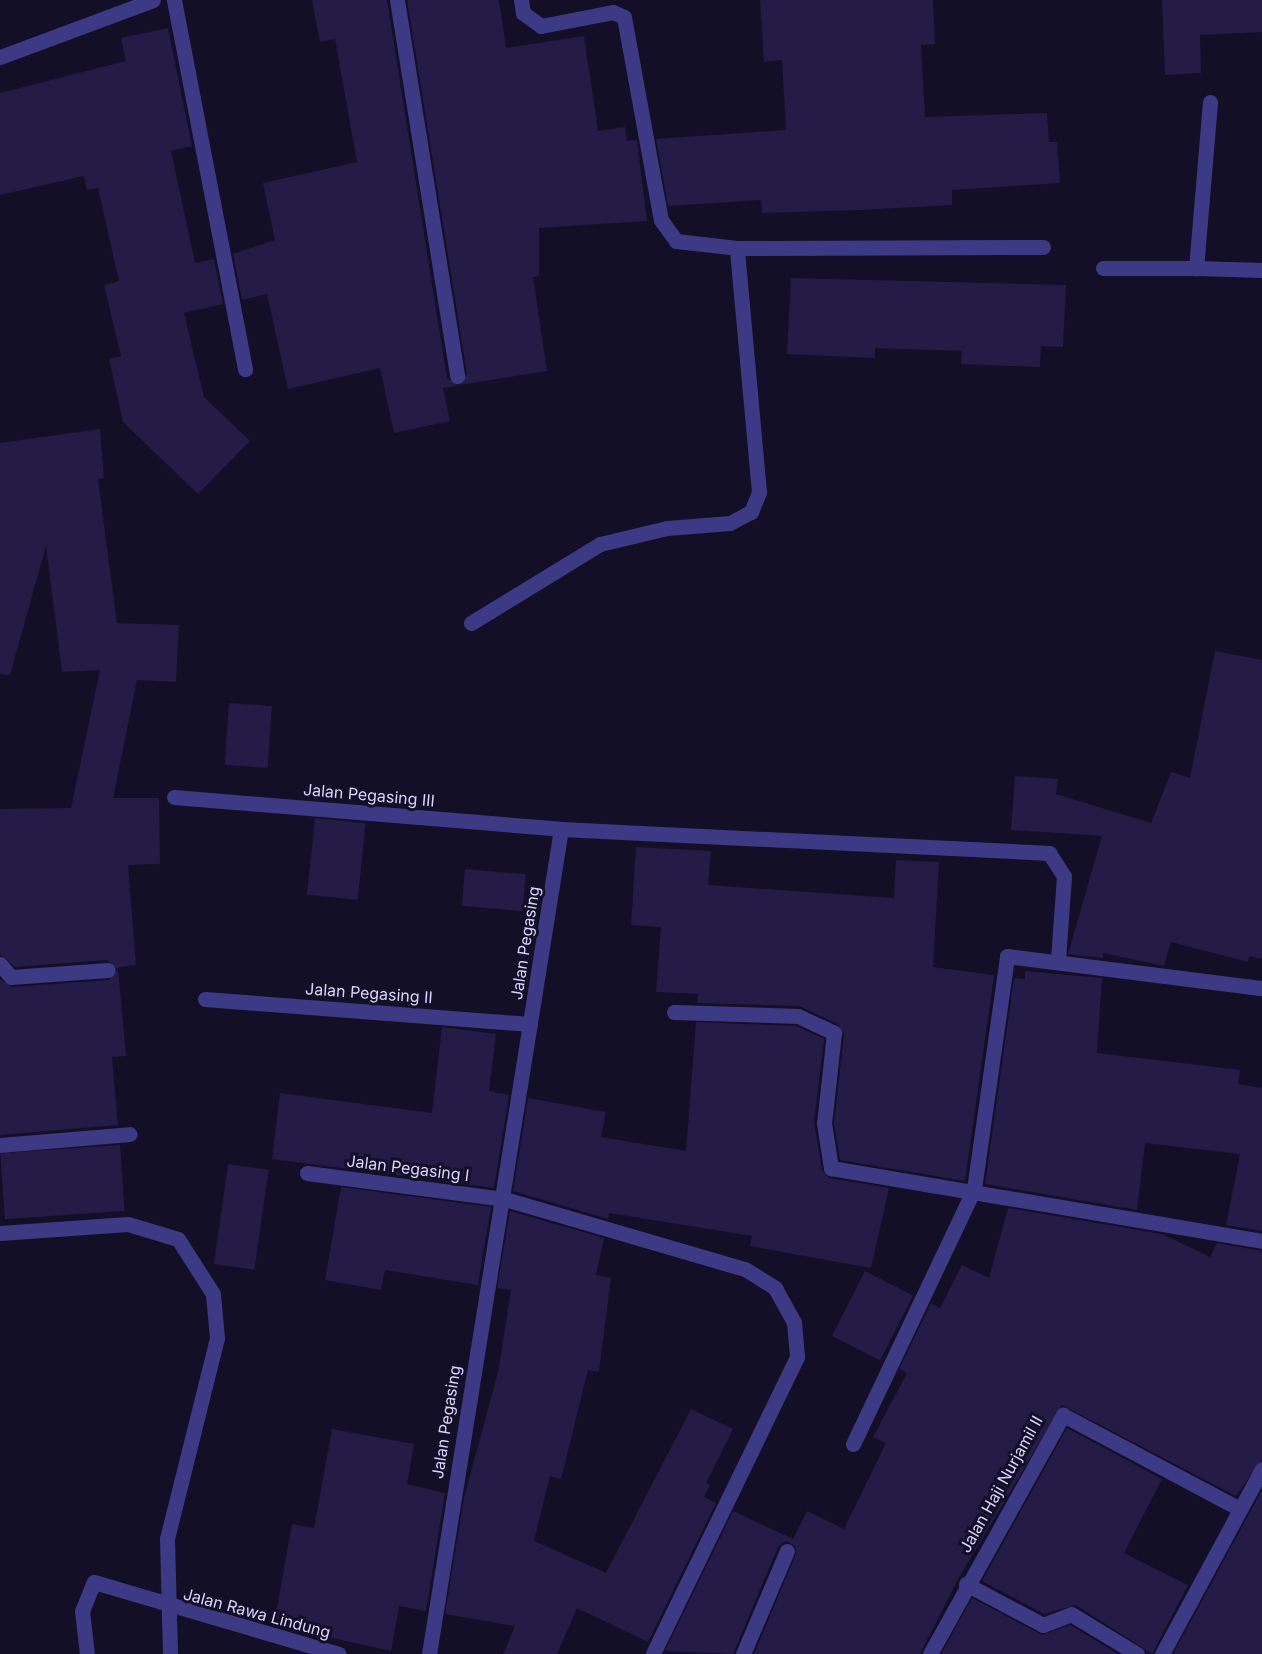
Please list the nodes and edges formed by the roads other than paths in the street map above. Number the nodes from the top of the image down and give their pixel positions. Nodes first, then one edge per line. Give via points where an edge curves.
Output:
1 (153, 0) edge
2 (174, 0) edge
3 (397, 0) edge
4 (521, 0) edge
5 (0, 57) edge
6 (1210, 102) dead end
7 (1043, 247) dead end
8 (737, 248) junction
9 (1103, 268) dead end
10 (1197, 268) junction
11 (1262, 270) edge
12 (245, 369) dead end
13 (457, 376) dead end
14 (471, 623) dead end
15 (174, 797) dead end
16 (561, 829) junction
17 (1058, 959) junction
18 (0, 964) edge
19 (108, 970) dead end
20 (1262, 988) edge
21 (205, 999) dead end
22 (674, 1012) dead end
23 (531, 1024) junction
24 (130, 1134) dead end
25 (0, 1145) edge
26 (307, 1173) dead end
27 (974, 1189) junction
28 (505, 1199) junction
29 (0, 1233) edge
30 (1262, 1241) edge
31 (853, 1444) dead end
32 (1262, 1469) edge
33 (1238, 1508) junction
34 (787, 1551) dead end
35 (966, 1584) junction
36 (166, 1606) junction
37 (87, 1654) edge
38 (170, 1654) edge
39 (339, 1654) edge
40 (429, 1654) edge
41 (653, 1654) edge
42 (743, 1654) edge
43 (930, 1654) edge
44 (1137, 1654) edge
45 (1162, 1654) edge

1 - 5 street
2 - 12 street
3 - 13 street
4 - 8 street via 523,13 541,26 613,12 624,17 661,220 676,241
6 - 10 street
7 - 8 street
8 - 14 street via 759,492 751,512 730,523 655,529 600,544
9 - 10 street
10 - 11 street
15 - 16 street, Jalan Pegasing III
16 - 17 street via 1049,853 1064,876
16 - 23 street, Jalan Pegasing
17 - 20 street
17 - 27 street via 1007,956
18 - 19 street via 11,977
21 - 23 street, Jalan Pegasing II
22 - 27 street via 798,1016 834,1032 824,1123 831,1167
23 - 28 street, Jalan Pegasing
24 - 25 street
26 - 28 street, Jalan Pegasing I
27 - 30 street
27 - 31 street
28 - 40 street, Jalan Pegasing via 478,1335
28 - 41 street, Jalan Pegasing I via 745,1269 775,1288 794,1322 797,1358 788,1384
29 - 36 street via 128,1224 178,1239 213,1294 217,1338 167,1539
32 - 33 street
33 - 35 street, Jalan Haji Nurjamil II via 1063,1415
33 - 45 street
34 - 42 street
35 - 43 street, Jalan Haji Nurjamil II
35 - 44 street via 1043,1625 1071,1614
36 - 37 street, Jalan Rawa Lindung via 94,1582 82,1611
36 - 38 street
36 - 39 street, Jalan Rawa Lindung

